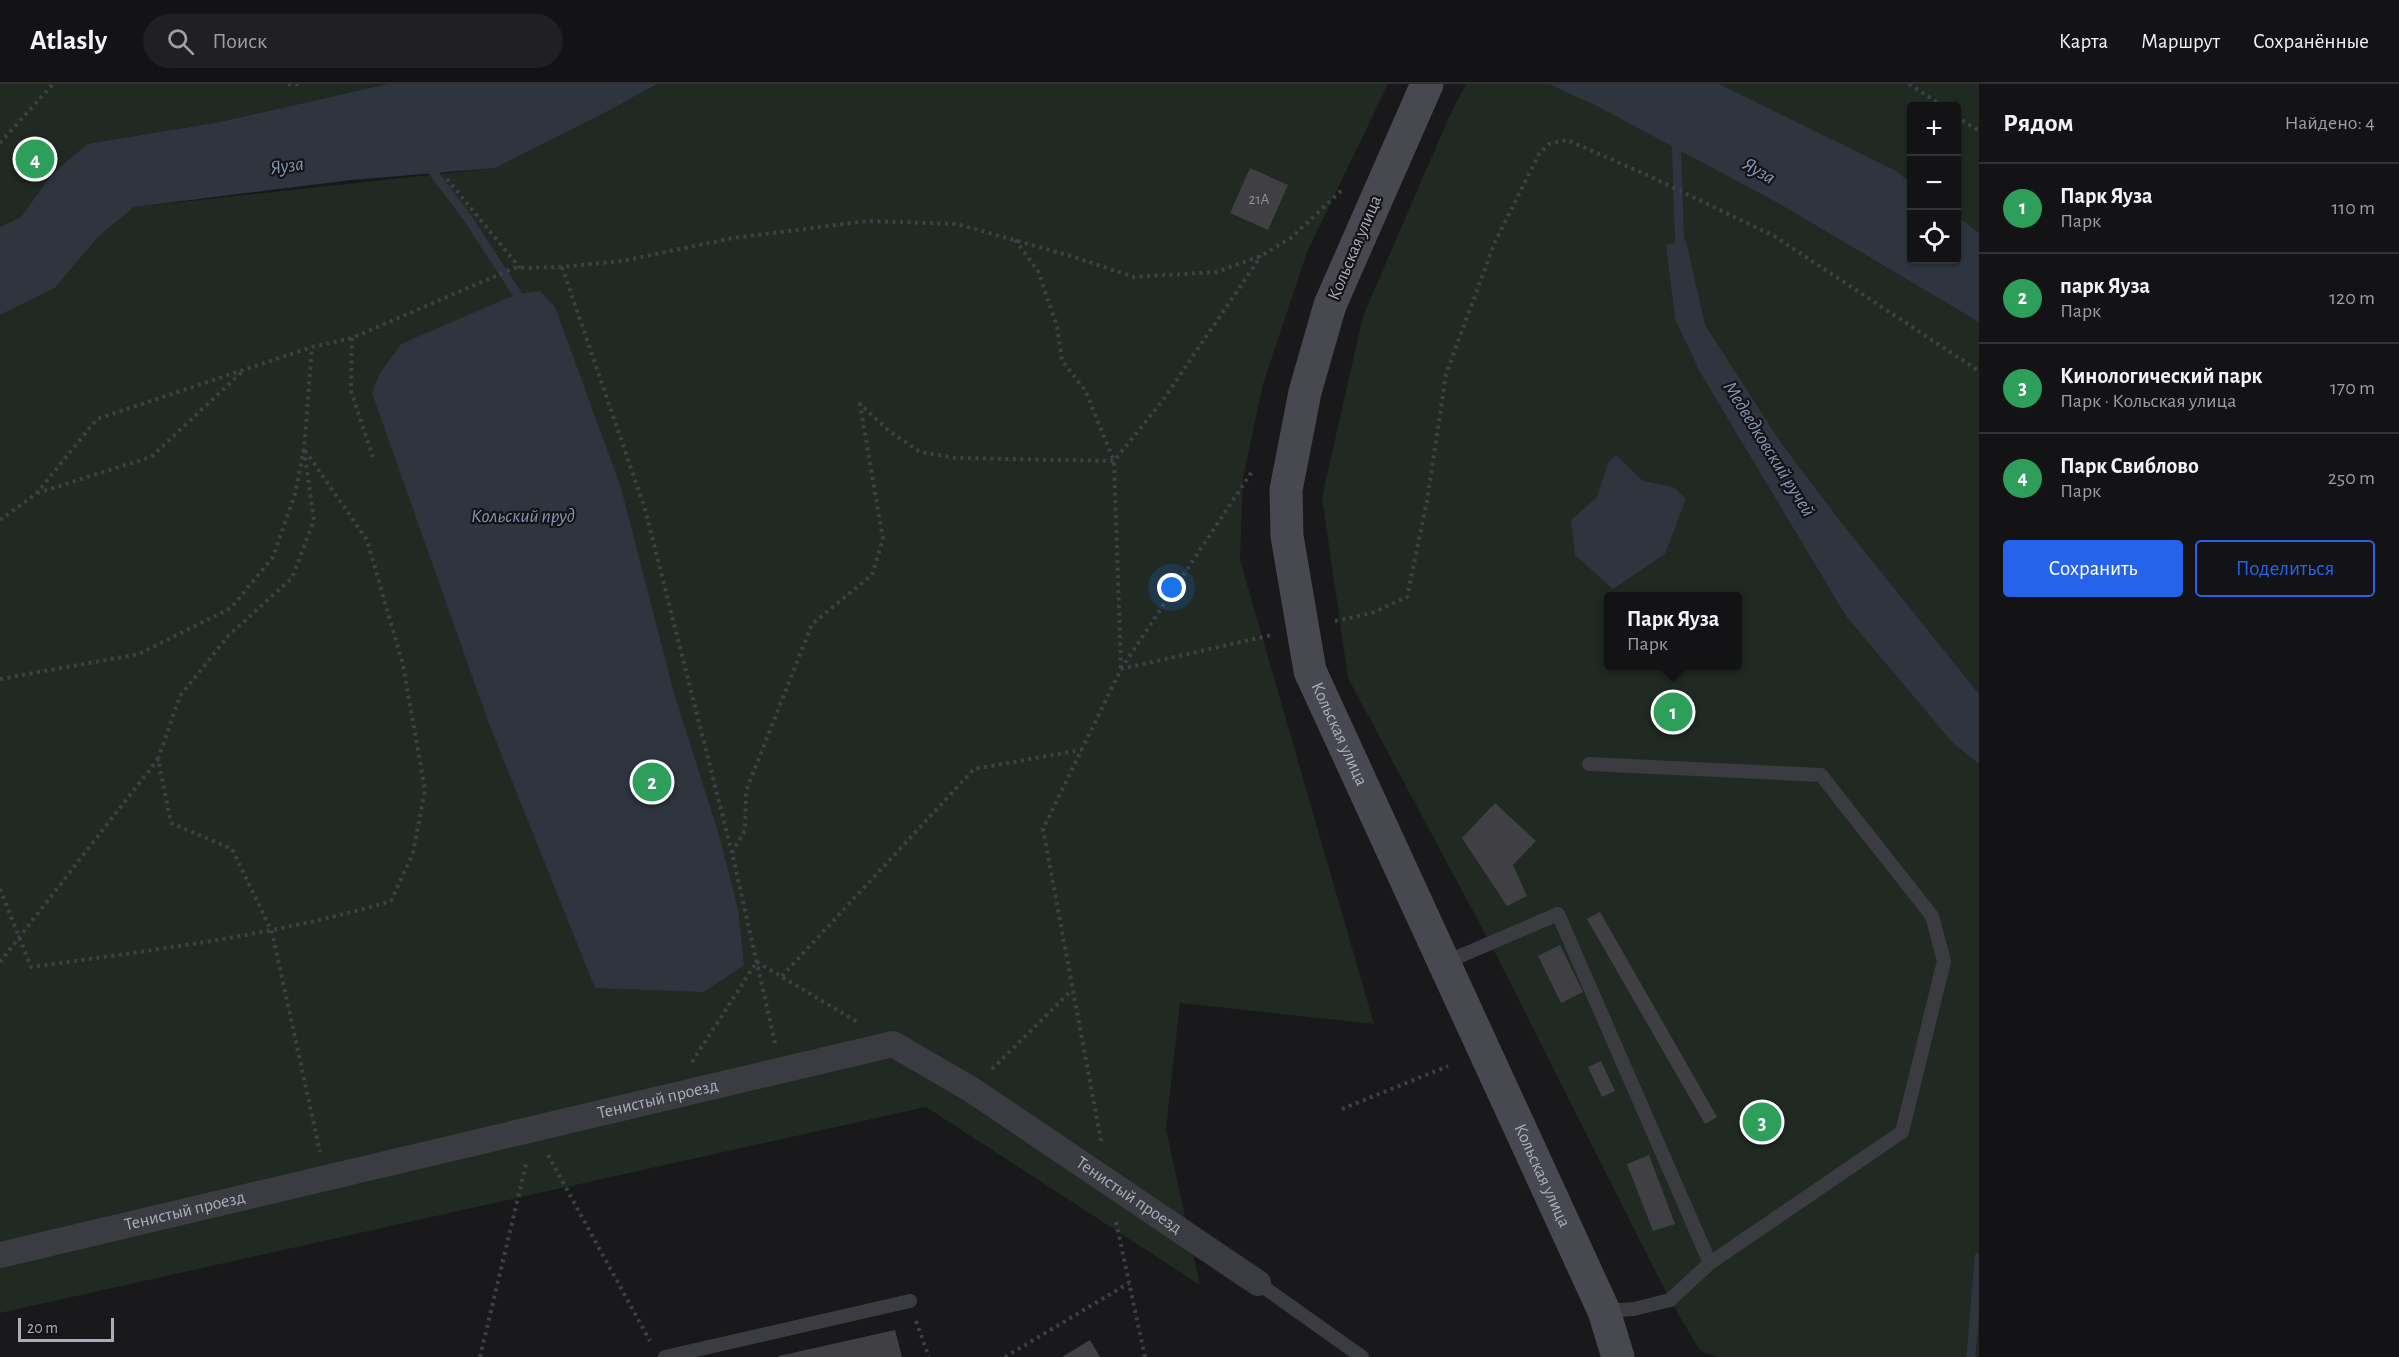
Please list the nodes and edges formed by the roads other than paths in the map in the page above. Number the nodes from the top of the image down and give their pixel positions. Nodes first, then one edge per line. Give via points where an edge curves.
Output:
1 (1427, 84) edge
2 (1589, 764) dead end
3 (1444, 963) junction
4 (0, 1255) edge
5 (1710, 1263) junction
6 (1258, 1283) joint
7 (910, 1301) road end
8 (1604, 1311) junction
9 (665, 1357) edge
10 (1362, 1357) edge
11 (1618, 1357) edge

1 - 3 main road, Кольская улица via 1330,305 1305,392 1286,490 1287,536 1310,670
2 - 5 lane via 1821,775 1932,916 1944,961 1902,1132
3 - 5 lane via 1558,914
3 - 8 main road, Кольская улица
4 - 6 street, Тенистый проезд via 894,1044 972,1090
5 - 8 lane via 1670,1300
6 - 10 lane
7 - 9 lane
8 - 11 main road, Кольская улица

